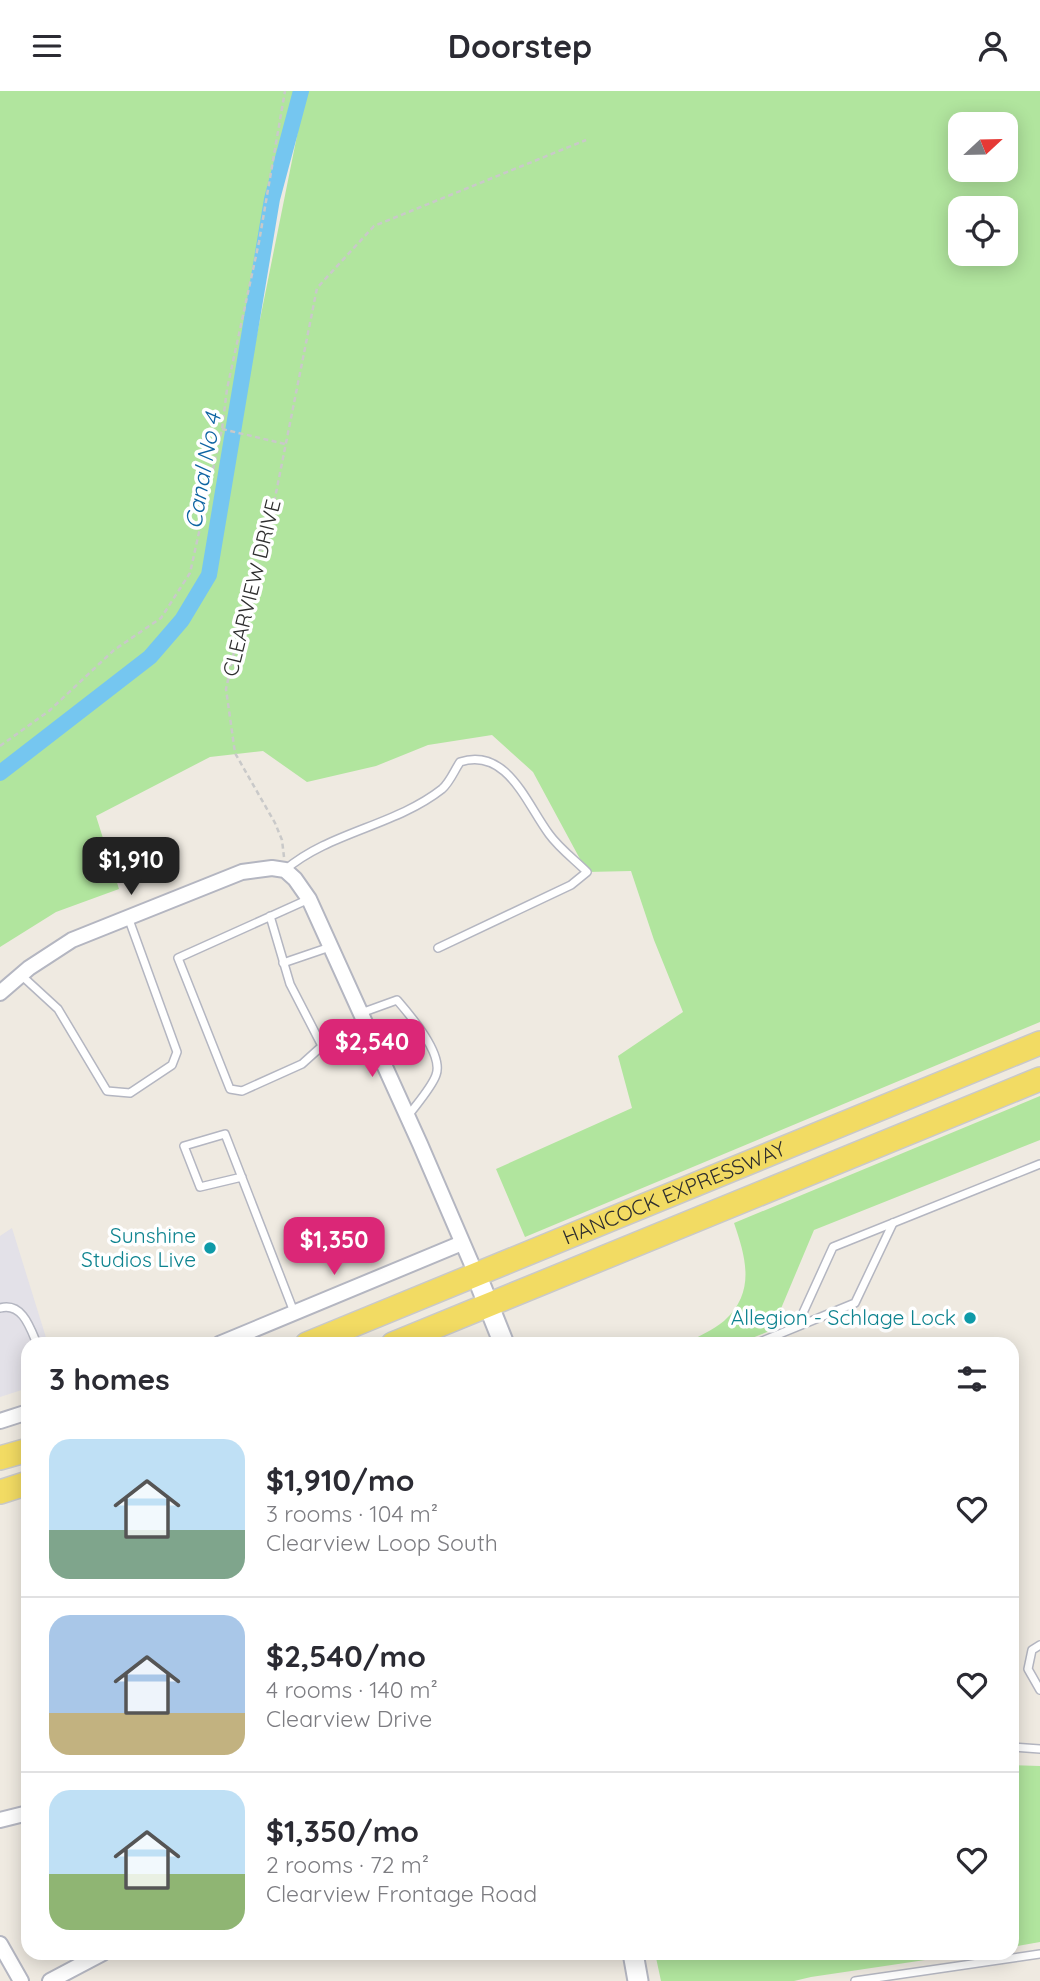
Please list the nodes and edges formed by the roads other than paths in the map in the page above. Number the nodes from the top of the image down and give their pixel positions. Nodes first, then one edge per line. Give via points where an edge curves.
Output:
1 (285, 870) junction
2 (309, 899) junction
3 (270, 916) junction
4 (128, 917) junction
5 (331, 946) junction
6 (438, 948) dead end
7 (283, 963) junction
8 (22, 975) junction
9 (0, 993) edge
10 (361, 1013) junction
11 (1040, 1043) edge
12 (1040, 1079) edge
13 (408, 1117) junction
14 (1040, 1164) edge
15 (242, 1177) junction
16 (893, 1223) junction
17 (462, 1243) junction
18 (476, 1274) junction
19 (489, 1305) junction
20 (0, 1307) edge
21 (294, 1313) junction
22 (797, 1326) junction
23 (34, 1337) edge
24 (236, 1337) edge
25 (324, 1337) edge
26 (410, 1337) edge
27 (501, 1337) edge
28 (771, 1337) edge
29 (21, 1414) edge
30 (0, 1421) edge
31 (21, 1452) edge
32 (0, 1458) edge
33 (21, 1485) edge
34 (0, 1492) edge
35 (1040, 1645) edge
36 (1040, 1690) edge
37 (1019, 1748) edge
38 (1040, 1749) edge
39 (21, 1815) edge
40 (0, 1820) edge
41 (0, 1944) edge
42 (1040, 1954) edge
43 (1019, 1957) edge
44 (90, 1960) edge
45 (634, 1960) edge
46 (999, 1960) edge
47 (22, 1981) edge
48 (50, 1981) edge
49 (638, 1981) edge
50 (855, 1981) edge

1 - 2 street
1 - 4 street via 242,871
1 - 6 lane via 303,855 414,807 444,787 460,762 479,758 494,762 512,779 551,836 587,873 571,885
2 - 3 lane
2 - 5 street
3 - 7 lane
3 - 7 lane via 178,958 230,1090 242,1091 302,1064 322,1046
4 - 8 street via 72,940
4 - 8 lane via 177,1052 172,1065 130,1093 107,1091 58,1009
5 - 7 lane
5 - 10 street
8 - 9 street
10 - 13 street
10 - 13 lane via 397,1000 416,1021 435,1057 437,1074
11 - 18 main road, HANCOCK EXPRESSWAY
12 - 19 main road, HANCOCK EXPRESSWAY
13 - 17 street
14 - 16 lane
15 - 15 lane via 225,1134 184,1146 200,1187
15 - 21 lane
16 - 22 lane via 855,1303
16 - 22 lane via 833,1247
17 - 18 street
17 - 21 street
18 - 19 street
18 - 25 main road, HANCOCK EXPRESSWAY
19 - 26 main road, HANCOCK EXPRESSWAY
19 - 27 street
20 - 23 lane via 22,1312
21 - 24 street
22 - 28 lane
29 - 30 street
31 - 32 main road
33 - 34 main road
35 - 36 lane via 1032,1650 1028,1669
37 - 38 lane
39 - 40 street
41 - 47 street
42 - 43 lane
44 - 48 street
45 - 49 street
46 - 50 lane

